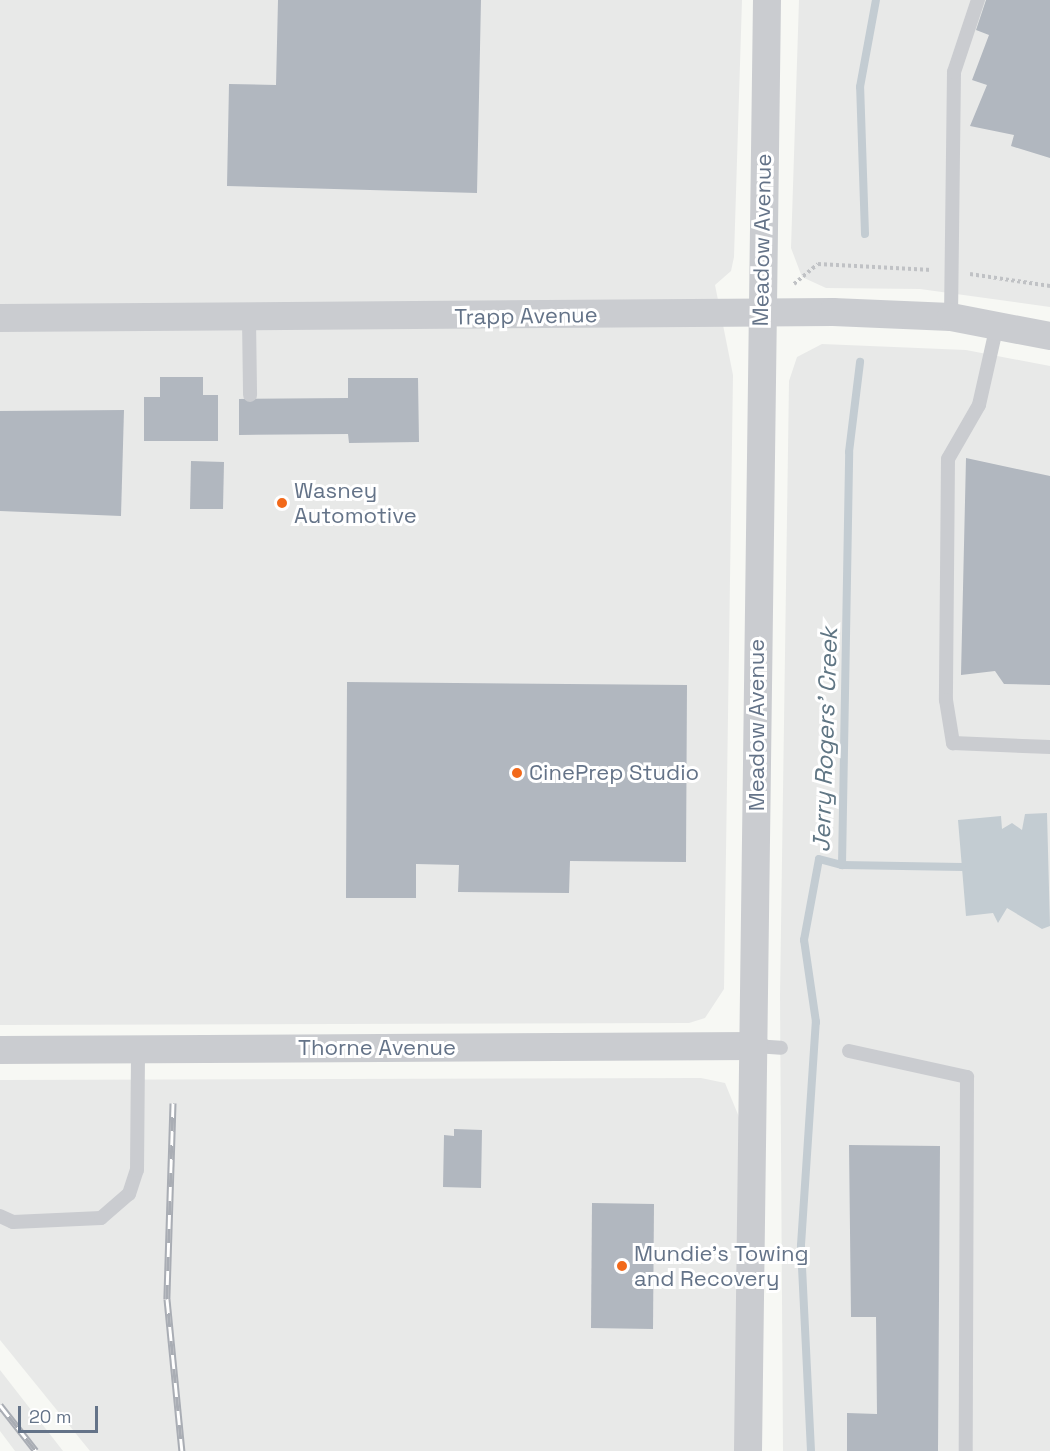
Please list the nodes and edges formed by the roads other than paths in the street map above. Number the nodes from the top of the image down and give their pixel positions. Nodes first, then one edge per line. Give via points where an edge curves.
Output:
1 (767, 0) edge
2 (978, 0) edge
3 (760, 314) junction
4 (951, 317) junction
5 (0, 318) edge
6 (249, 319) junction
7 (997, 325) junction
8 (1050, 336) edge
9 (250, 395) dead end
10 (1050, 747) edge
11 (768, 1047) junction
12 (138, 1049) junction
13 (0, 1050) edge
14 (849, 1051) dead end
15 (0, 1216) edge
16 (748, 1451) edge
17 (966, 1451) edge

1 - 3 street, Meadow Avenue
2 - 4 lane via 954,72
3 - 4 street, Trapp Avenue
3 - 6 street, Trapp Avenue
3 - 11 street, Meadow Avenue
4 - 7 street, Trapp Avenue
5 - 6 street, Trapp Avenue
6 - 9 lane
7 - 8 street, Trapp Avenue
7 - 10 lane via 980,405 948,459 946,700 953,743
11 - 12 street, Thorne Avenue
11 - 16 street, Meadow Avenue
12 - 13 street, Thorne Avenue
12 - 15 lane via 137,1170 129,1194 101,1218 13,1222
14 - 17 lane via 967,1077

